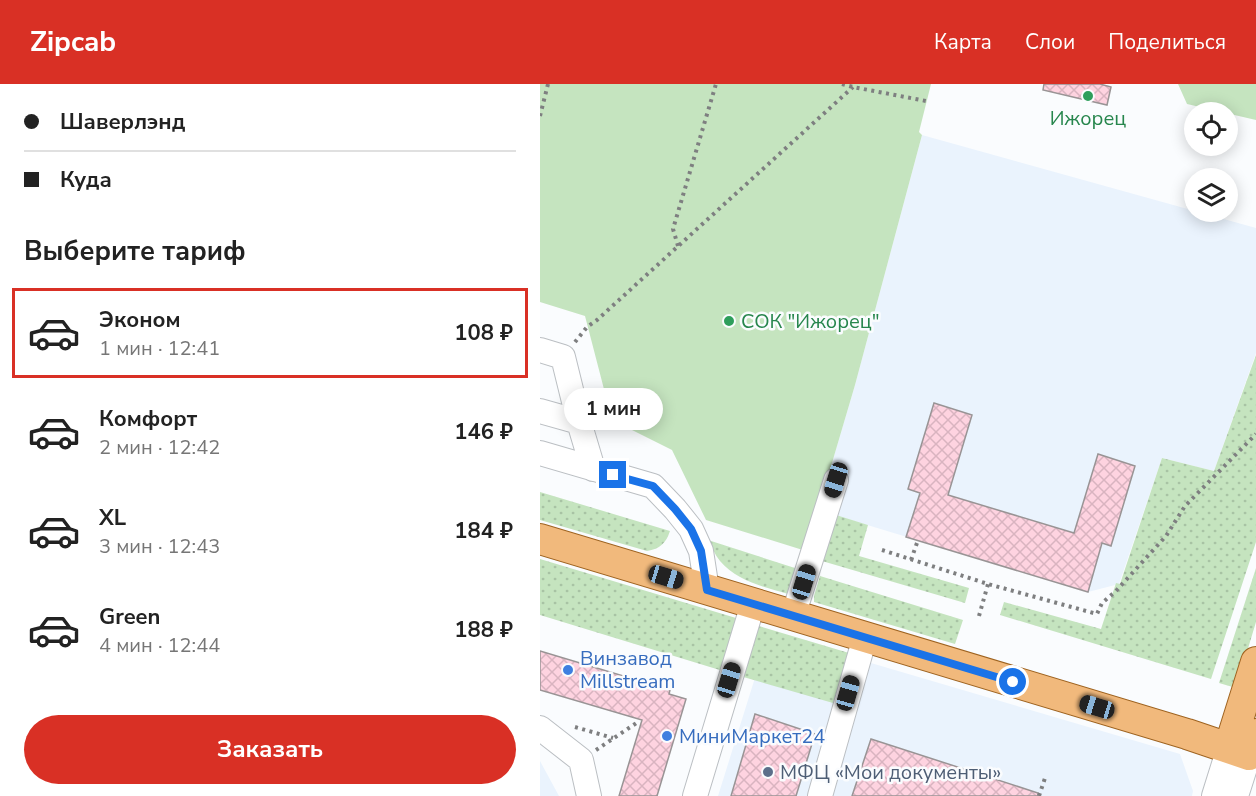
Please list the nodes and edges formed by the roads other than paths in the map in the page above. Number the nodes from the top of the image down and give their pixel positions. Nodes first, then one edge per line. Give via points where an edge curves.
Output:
1 (540, 350) edge
2 (540, 411) edge
3 (579, 422) junction
4 (540, 453) edge
5 (593, 469) junction
6 (836, 480) dead end
7 (540, 539) edge
8 (707, 590) junction
9 (753, 604) junction
10 (793, 616) junction
11 (865, 637) junction
12 (1256, 662) edge
13 (540, 728) edge
14 (1248, 748) edge
15 (589, 796) edge
16 (695, 796) edge
17 (820, 796) edge
18 (1214, 796) edge
19 (1236, 796) edge

1 - 3 street via 563,357
2 - 3 street
3 - 5 street
4 - 5 street
5 - 8 street via 653,486 675,509 691,529 701,551
6 - 10 street
7 - 8 main road
8 - 9 main road
9 - 10 main road
9 - 16 street
10 - 11 main road
11 - 14 main road via 1187,734
11 - 17 street
12 - 14 main road
13 - 15 street via 581,760
14 - 18 street
14 - 19 street

